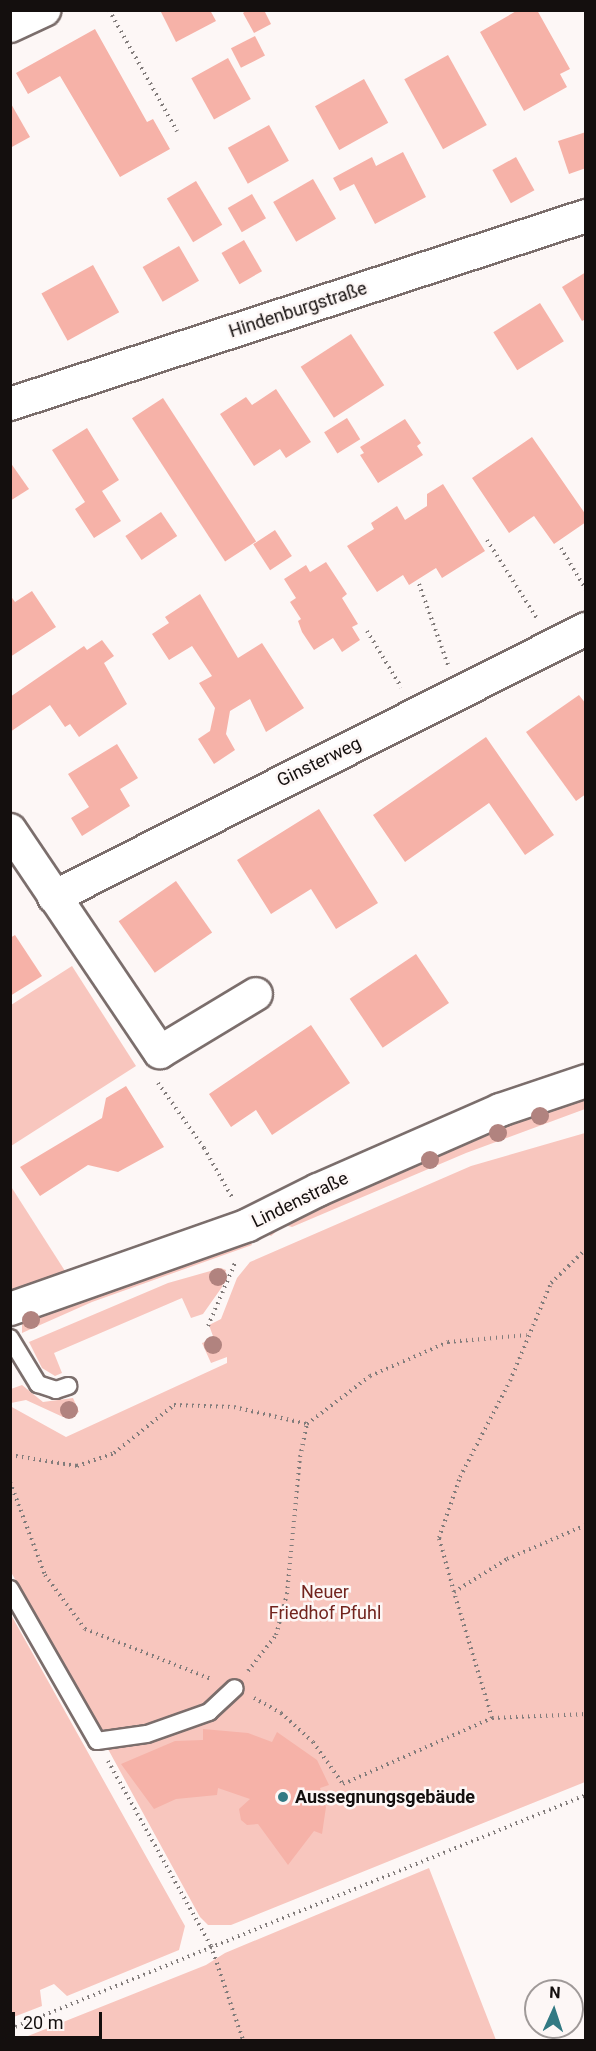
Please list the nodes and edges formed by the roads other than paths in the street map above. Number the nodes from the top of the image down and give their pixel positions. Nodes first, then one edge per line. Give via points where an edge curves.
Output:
1 (44, 10) edge
2 (10, 26) edge
3 (585, 216) edge
4 (10, 404) edge
5 (585, 629) edge
6 (10, 830) edge
7 (54, 897) junction
8 (256, 994) dead end
9 (585, 1081) edge
10 (10, 1310) edge
11 (10, 1338) edge
12 (68, 1386) dead end
13 (10, 1589) edge
14 (235, 1688) road end

1 - 2 street
3 - 4 street, Hindenburgstraße
5 - 7 street, Ginsterweg
6 - 7 street
7 - 8 street via 160,1052
9 - 10 street, Lindenstraße via 500,1110 248,1225
11 - 12 lane via 38,1384 56,1390
13 - 14 lane via 97,1741 147,1734 209,1712

